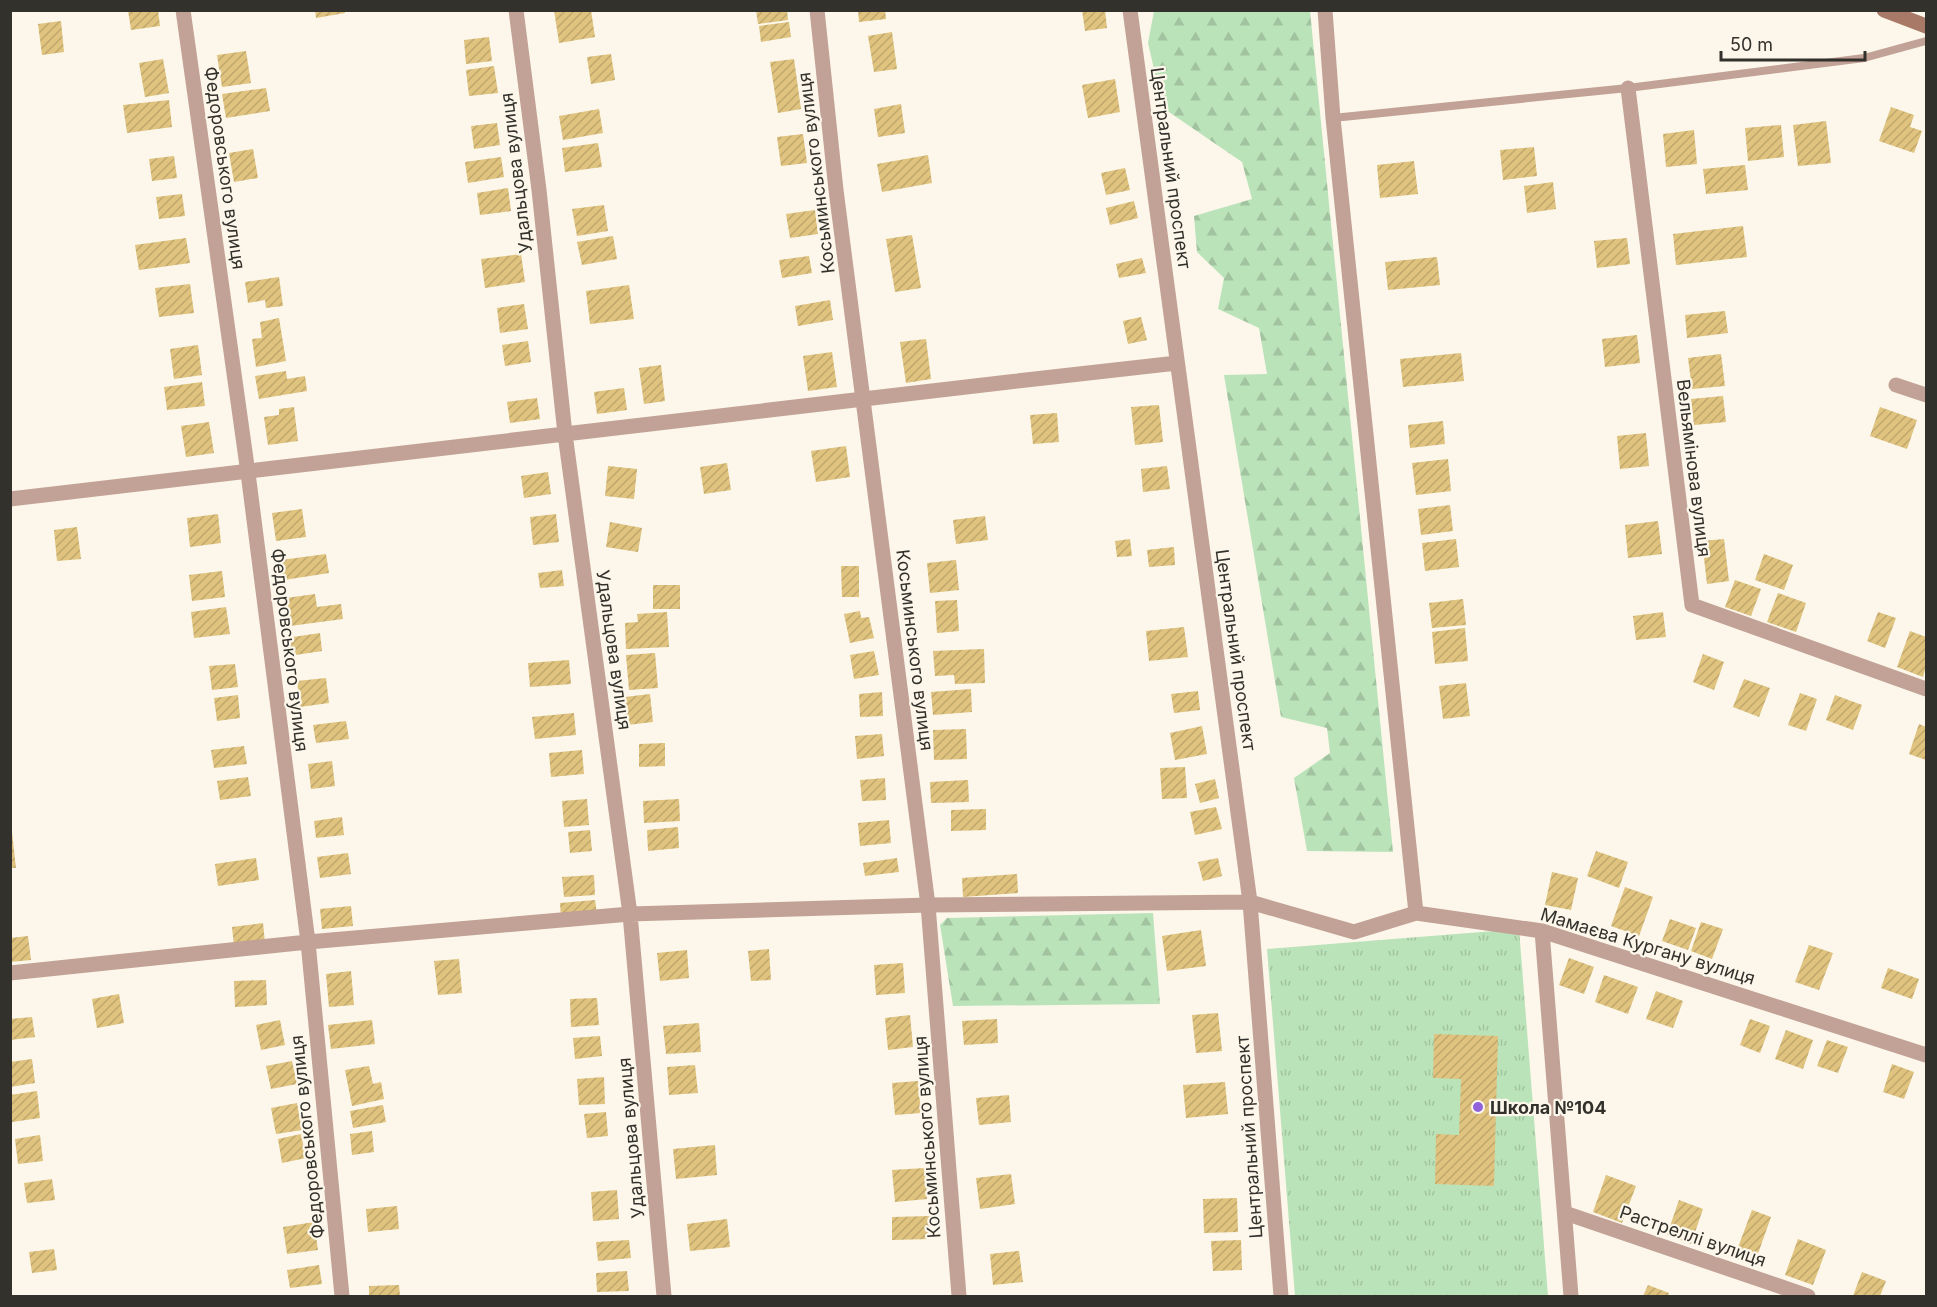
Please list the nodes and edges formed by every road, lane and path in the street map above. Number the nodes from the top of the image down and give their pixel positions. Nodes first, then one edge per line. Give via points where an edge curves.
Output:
1 (183, 10) edge
2 (516, 10) edge
3 (817, 10) edge
4 (1130, 10) edge
5 (1325, 10) edge
6 (1884, 10) edge
7 (1926, 26) edge
8 (1926, 41) edge
9 (1628, 88) junction
10 (1333, 118) junction
11 (1177, 363) junction
12 (1896, 385) dead end
13 (1926, 395) edge
14 (863, 398) junction
15 (565, 434) junction
16 (248, 473) junction
17 (10, 499) edge
18 (1926, 689) edge
19 (1250, 902) junction
20 (928, 905) junction
21 (1416, 913) junction
22 (630, 914) junction
23 (1542, 931) junction
24 (308, 942) junction
25 (10, 973) edge
26 (1926, 1054) edge
27 (1565, 1213) junction
28 (342, 1296) edge
29 (664, 1296) edge
30 (959, 1296) edge
31 (1281, 1296) edge
32 (1571, 1296) edge
33 (1808, 1296) edge

1 - 16 street, Федоровського вулиця
2 - 15 street, Удальцова вулиця
3 - 14 street, Косьминського вулиця
4 - 11 street, Центральний проспект
5 - 10 street
6 - 7 main road
8 - 9 lane via 1864,58
9 - 10 lane
9 - 18 street, Вельямінова вулиця via 1692,605
10 - 21 street
11 - 14 street
11 - 19 street, Центральний проспект
12 - 13 street
14 - 15 street
14 - 20 street, Косьминського вулиця
15 - 16 street
15 - 22 street, Удальцова вулиця
16 - 17 street
16 - 24 street, Федоровського вулиця
19 - 20 street, Мамаєва Кургану вулиця
19 - 21 street, Мамаєва Кургану вулиця via 1354,932
19 - 31 street, Центральний проспект
20 - 22 street, Мамаєва Кургану вулиця
20 - 30 street, Косьминського вулиця
21 - 23 street, Мамаєва Кургану вулиця
22 - 24 street, Мамаєва Кургану вулиця
22 - 29 street, Удальцова вулиця
23 - 26 street, Мамаєва Кургану вулиця
23 - 27 street
24 - 25 street, Мамаєва Кургану вулиця
24 - 28 street, Федоровського вулиця
27 - 32 street
27 - 33 street, Растреллі вулиця

